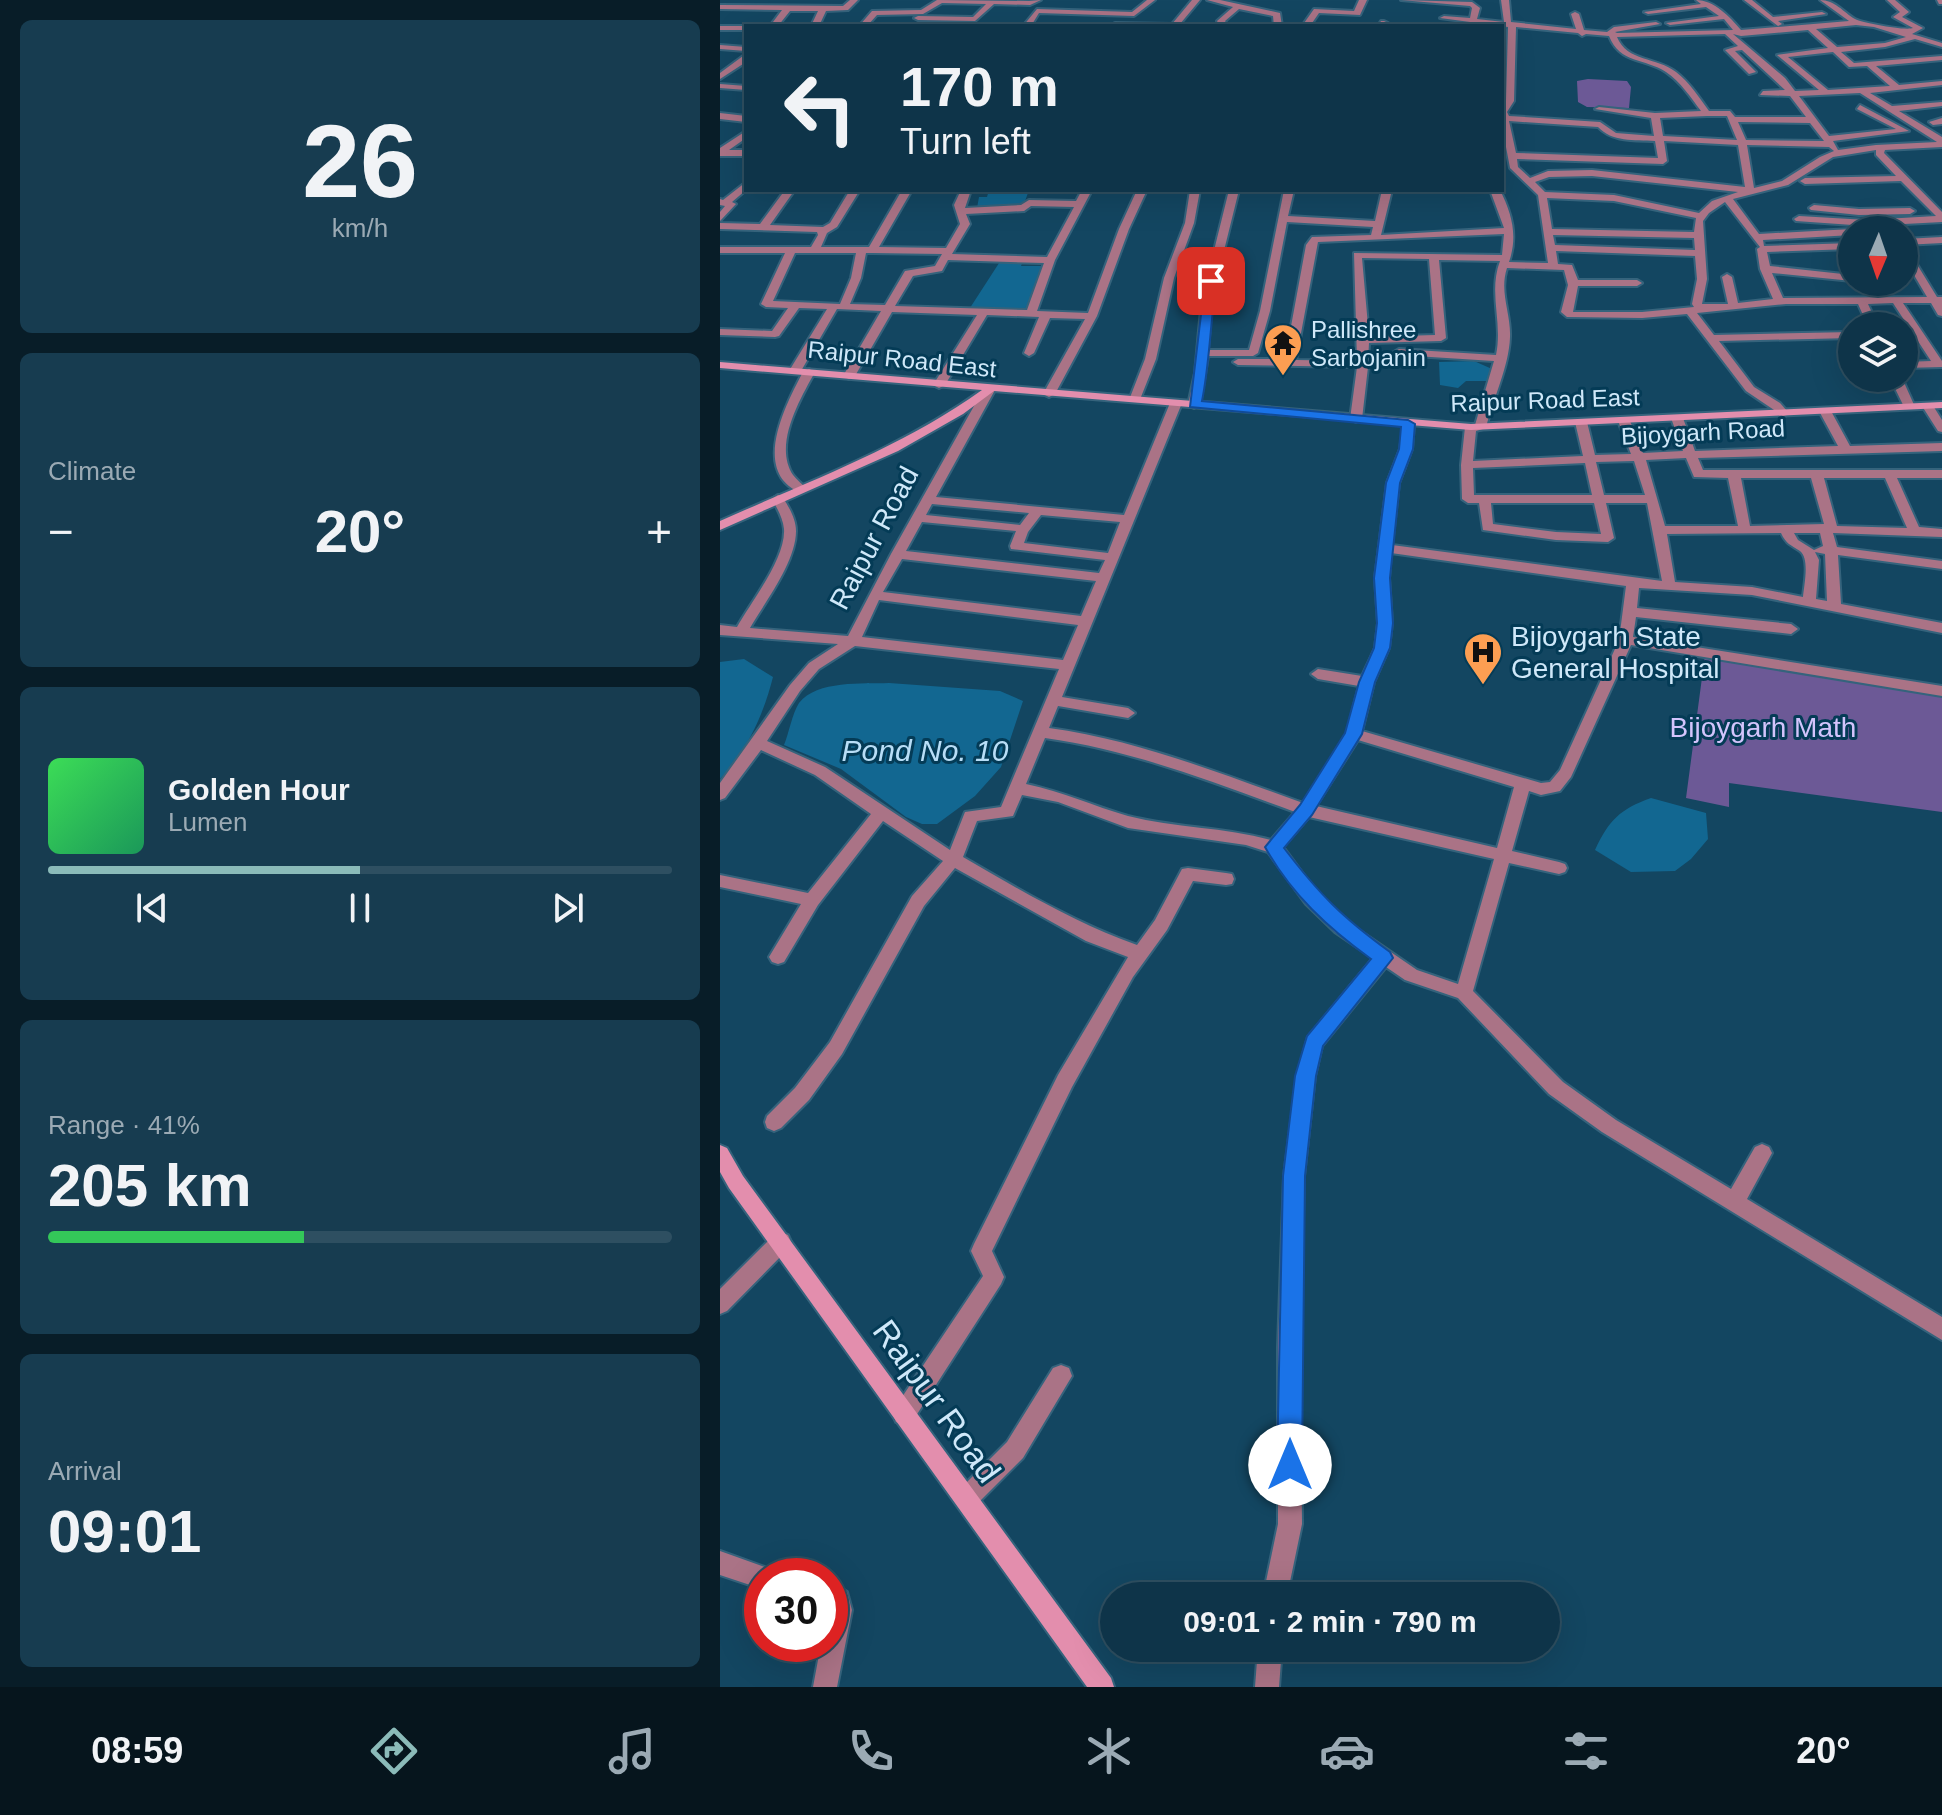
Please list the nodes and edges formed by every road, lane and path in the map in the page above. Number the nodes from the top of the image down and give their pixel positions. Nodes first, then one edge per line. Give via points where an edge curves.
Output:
1 (854, 0) edge
2 (1037, 0) edge
3 (1082, 0) edge
4 (1151, 0) edge
5 (1196, 0) edge
6 (1211, 0) edge
7 (1259, 0) edge
8 (1363, 0) edge
9 (1405, 0) edge
10 (1505, 0) edge
11 (1700, 0) edge
12 (1748, 0) edge
13 (1824, 0) edge
14 (1891, 0) edge
15 (941, 1) edge
16 (1447, 1) edge
17 (1646, 1) edge
18 (992, 2) junction
19 (787, 4) edge
20 (1709, 5) junction
21 (720, 7) edge
22 (1236, 8) junction
23 (823, 9) junction
24 (1247, 10) junction
25 (1648, 12) junction
26 (1841, 12) junction
27 (1076, 13) junction
28 (1575, 14) dead end
29 (921, 15) junction
30 (1726, 17) junction
31 (1772, 19) junction
32 (1473, 21) junction
33 (1443, 22) edge
34 (1074, 23) dead end
35 (1669, 23) junction
36 (1861, 23) junction
37 (775, 24) edge
38 (816, 24) edge
39 (865, 24) edge
40 (913, 24) edge
41 (1028, 24) edge
42 (1176, 24) edge
43 (1223, 24) edge
44 (1278, 24) edge
45 (1307, 24) edge
46 (1510, 24) junction
47 (1656, 24) junction
48 (1808, 26) junction
49 (720, 28) edge
50 (744, 28) edge
51 (1785, 29) junction
52 (1725, 31) junction
53 (1736, 31) junction
54 (1761, 31) junction
55 (1680, 32) junction
56 (1582, 34) junction
57 (1905, 34) junction
58 (1612, 35) junction
59 (1915, 37) junction
60 (1771, 38) dead end
61 (1867, 40) junction
62 (1781, 45) dead end
63 (1942, 45) edge
64 (1759, 46) dead end
65 (720, 47) edge
66 (1746, 47) junction
67 (744, 49) edge
68 (1831, 49) junction
69 (1791, 53) junction
70 (1942, 58) edge
71 (744, 59) edge
72 (1869, 64) junction
73 (1752, 72) dead end
74 (720, 77) edge
75 (1942, 83) edge
76 (720, 86) edge
77 (744, 88) edge
78 (1897, 88) junction
79 (1861, 91) junction
80 (1763, 93) dead end
81 (1790, 93) junction
82 (1828, 97) junction
83 (1796, 102) junction
84 (1942, 104) edge
85 (1860, 107) dead end
86 (1599, 109) dead end
87 (1891, 109) junction
88 (1707, 113) junction
89 (1655, 116) junction
90 (722, 118) edge
91 (744, 119) edge
92 (1732, 119) junction
93 (1504, 120) edge
94 (1811, 120) junction
95 (1905, 131) junction
96 (744, 135) edge
97 (1660, 138) junction
98 (1827, 141) junction
99 (1942, 142) edge
100 (1742, 143) junction
101 (1929, 145) junction
102 (1588, 148) dead end
103 (1881, 148) junction
104 (1662, 151) junction
105 (721, 152) edge
106 (744, 153) edge
107 (1839, 153) junction
108 (1514, 158) junction
109 (1504, 160) edge
110 (1906, 178) junction
111 (1530, 181) junction
112 (1805, 181) dead end
113 (744, 187) edge
114 (1750, 190) junction
115 (788, 192) edge
116 (854, 192) edge
117 (906, 192) edge
118 (965, 192) edge
119 (1086, 192) edge
120 (1141, 192) edge
121 (1195, 192) edge
122 (1234, 192) edge
123 (1289, 192) edge
124 (1386, 192) edge
125 (1496, 192) edge
126 (1543, 195) junction
127 (1727, 199) junction
128 (723, 203) edge
129 (1080, 204) junction
130 (1814, 208) dead end
131 (960, 211) junction
132 (1940, 215) edge
133 (1701, 216) junction
134 (720, 218) edge
135 (1283, 219) junction
136 (1799, 219) dead end
137 (1378, 224) junction
138 (720, 226) edge
139 (764, 226) junction
140 (823, 231) junction
141 (1509, 231) junction
142 (1549, 232) junction
143 (1918, 232) edge
144 (1838, 233) edge
145 (1942, 233) edge
146 (1697, 235) junction
147 (1757, 237) junction
148 (1375, 238) junction
149 (1942, 240) edge
150 (1918, 246) edge
151 (1838, 247) edge
152 (1550, 248) junction
153 (815, 249) junction
154 (1764, 249) junction
155 (1784, 249) junction
156 (720, 250) edge
157 (791, 250) junction
158 (867, 250) junction
159 (1699, 253) junction
160 (948, 254) junction
161 (1434, 256) junction
162 (1050, 260) junction
163 (1504, 262) junction
164 (1553, 265) junction
165 (1765, 269) junction
166 (1791, 270) junction
167 (1918, 270) edge
168 (1727, 277) dead end
169 (1838, 278) edge
170 (1573, 283) junction
171 (1637, 283) dead end
172 (1861, 300) junction
173 (1896, 300) junction
174 (1938, 300) edge
175 (1779, 301) junction
176 (1733, 305) junction
177 (795, 306) junction
178 (839, 306) junction
179 (889, 310) junction
180 (1695, 310) junction
181 (984, 312) junction
182 (1867, 312) edge
183 (1031, 313) junction
184 (1942, 313) edge
185 (1046, 314) junction
186 (1092, 316) junction
187 (720, 332) edge
188 (1838, 335) edge
189 (1714, 338) junction
190 (1366, 340) junction
191 (1399, 352) dead end
192 (1029, 353) dead end
193 (1202, 357) junction
194 (1499, 358) junction
195 (1290, 363) junction
196 (1365, 364) junction
197 (1940, 364) edge
198 (720, 365) edge
199 (1918, 365) edge
200 (795, 371) junction
201 (809, 372) junction
202 (849, 376) junction
203 (939, 385) junction
204 (989, 390) junction
205 (1902, 392) edge
206 (1049, 394) junction
207 (1135, 400) junction
208 (1176, 403) junction
209 (1194, 405) junction
210 (1942, 405) edge
211 (1928, 406) junction
212 (1909, 407) junction
213 (1825, 411) junction
214 (1783, 413) junction
215 (1677, 418) junction
216 (1356, 419) junction
217 (1624, 421) junction
218 (1581, 422) junction
219 (1408, 424) junction
220 (1476, 427) junction
221 (1942, 429) edge
222 (1942, 447) edge
223 (1845, 448) junction
224 (1693, 454) junction
225 (1640, 457) junction
226 (1590, 460) junction
227 (1467, 465) junction
228 (1942, 474) edge
229 (1734, 475) junction
230 (1817, 476) junction
231 (1890, 476) junction
232 (801, 489) junction
233 (778, 499) junction
234 (1485, 499) junction
235 (1651, 499) junction
236 (928, 500) junction
237 (1600, 500) junction
238 (1038, 510) junction
239 (918, 518) junction
240 (1127, 519) junction
241 (720, 526) edge
242 (1015, 527) dead end
243 (1786, 529) junction
244 (1825, 529) junction
245 (1662, 530) junction
246 (1745, 530) junction
247 (1917, 532) junction
248 (1942, 533) edge
249 (1386, 548) junction
250 (1807, 549) junction
251 (1831, 550) junction
252 (897, 554) junction
253 (1111, 557) junction
254 (1942, 565) edge
255 (1102, 578) junction
256 (1633, 583) junction
257 (1669, 585) junction
258 (875, 595) junction
259 (1809, 600) junction
260 (1834, 605) junction
261 (1629, 612) junction
262 (1085, 621) junction
263 (1942, 628) edge
264 (1791, 629) dead end
265 (720, 630) edge
266 (741, 631) junction
267 (1626, 640) junction
268 (853, 641) junction
269 (1067, 665) junction
270 (1318, 674) dead end
271 (1367, 682) junction
272 (1942, 691) edge
273 (1053, 700) junction
274 (1128, 713) dead end
275 (1040, 732) junction
276 (1354, 734) junction
277 (758, 743) junction
278 (1523, 784) junction
279 (1017, 788) junction
280 (720, 794) edge
281 (1306, 810) junction
282 (880, 814) junction
283 (1274, 847) junction
284 (1504, 856) junction
285 (954, 859) junction
286 (1559, 868) dead end
287 (1226, 879) dead end
288 (720, 881) edge
289 (812, 900) junction
290 (1140, 954) junction
291 (778, 957) dead end
292 (1383, 958) junction
293 (1464, 993) junction
294 (774, 1122) dead end
295 (1762, 1153) dead end
296 (720, 1154) edge
297 (1735, 1201) junction
298 (781, 1242) junction
299 (720, 1304) edge
300 (1942, 1329) edge
301 (1061, 1376) dead end
302 (904, 1414) junction
303 (967, 1498) junction
304 (720, 1563) edge
305 (744, 1571) edge
306 (1278, 1582) edge
307 (830, 1662) edge
308 (1269, 1662) edge
309 (825, 1687) edge
310 (1102, 1687) edge
311 (1267, 1687) edge

1 - 23 street via 845,8
2 - 18 street
3 - 27 street
4 - 27 street via 1140,12
5 - 42 street
6 - 22 street
7 - 24 street
8 - 45 street via 1357,13 1317,11
9 - 16 street
10 - 46 street
11 - 20 street
12 - 31 street
13 - 26 street
14 - 57 street via 1905,12 1897,17 1919,28
15 - 18 street
15 - 29 street
16 - 32 street via 1475,6
16 - 33 street
17 - 25 street
18 - 29 street via 975,19
19 - 21 street
19 - 23 street
19 - 37 street
20 - 25 street
20 - 30 street
22 - 24 street
22 - 43 street
23 - 38 street
24 - 44 street via 1277,15
25 - 47 street
26 - 31 street
26 - 36 street
27 - 34 street
27 - 41 street via 1037,11
28 - 56 street
29 - 39 street via 875,13
29 - 40 street
30 - 35 street
30 - 53 street
31 - 51 street
32 - 33 street
32 - 46 street
35 - 47 street
35 - 55 street
36 - 48 street
36 - 57 street
36 - 61 street
46 - 56 street
46 - 93 street via 1510,101
47 - 58 street via 1614,29
48 - 51 street
48 - 68 street
49 - 50 street
51 - 54 street
52 - 53 street
52 - 55 street
52 - 66 street
53 - 54 street
53 - 64 street
54 - 60 street
55 - 58 street
56 - 58 street
57 - 59 street
58 - 88 street via 1620,52 1668,69
59 - 61 street
59 - 63 street
61 - 68 street
62 - 69 street
65 - 67 street
66 - 73 street via 1729,50
66 - 81 street
68 - 69 street
68 - 72 street via 1852,65
69 - 82 street via 1781,55
70 - 72 street
71 - 74 street
72 - 78 street
75 - 78 street
76 - 77 street
78 - 79 street
79 - 82 street
79 - 87 street
80 - 81 street
81 - 82 street
81 - 83 street
82 - 83 street
83 - 94 street
84 - 87 street
85 - 95 street
86 - 89 street
87 - 99 street
88 - 89 street
88 - 92 street via 1730,114
89 - 97 street
90 - 91 street
92 - 94 street
92 - 100 street
93 - 97 street via 1600,125 1610,135
93 - 108 street
94 - 98 street
95 - 98 street
95 - 101 street
96 - 105 street
97 - 100 street
97 - 104 street
98 - 100 street
98 - 107 street
99 - 101 street
100 - 114 street
101 - 103 street
102 - 104 street
103 - 107 street
103 - 110 street via 1879,153
104 - 108 street via 1663,161
105 - 106 street
107 - 114 street via 1785,183
108 - 109 street
108 - 111 street via 1514,168
110 - 112 street
110 - 132 street via 1926,192
111 - 114 street via 1548,174 1592,173
111 - 126 street
113 - 128 street
114 - 127 street
115 - 139 street
116 - 140 street via 834,225
117 - 158 street
118 - 131 street
119 - 129 street
120 - 186 street
121 - 207 street
122 - 193 street via 1207,299
123 - 135 street
124 - 137 street
125 - 141 street
126 - 133 street via 1614,198
126 - 142 street
127 - 133 street
127 - 147 street
128 - 134 street via 731,204
129 - 131 street
129 - 162 street
130 - 132 street
131 - 160 street via 965,224
132 - 136 street via 1867,223
133 - 146 street
135 - 137 street
135 - 193 street via 1253,353
137 - 148 street
138 - 139 street
139 - 140 street
140 - 153 street
141 - 148 street
141 - 163 street via 1511,245
142 - 146 street
142 - 152 street
143 - 145 street
144 - 147 street
146 - 159 street
147 - 154 street
148 - 195 street via 1315,239
149 - 150 street
151 - 155 street
152 - 159 street
152 - 164 street
153 - 157 street
153 - 158 street
154 - 155 street
154 - 165 street
155 - 166 street
156 - 157 street
157 - 177 street via 766,304
158 - 160 street
158 - 178 street
159 - 180 street via 1702,279
160 - 162 street
160 - 179 street via 938,269 909,273
161 - 163 street
161 - 190 street via 1441,338
161 - 190 street via 1357,255
162 - 183 street
163 - 164 street
163 - 194 street via 1498,303 1505,335
164 - 170 street via 1568,267
165 - 166 street
165 - 175 street
166 - 169 street
167 - 174 street
168 - 176 street
170 - 171 street
170 - 180 street via 1566,312 1571,315
172 - 173 street
172 - 175 street
172 - 182 street
173 - 174 street
173 - 197 street
174 - 184 street
175 - 176 street
176 - 180 street
177 - 178 street
177 - 187 street via 775,334
178 - 179 street
178 - 200 street
179 - 181 street
179 - 202 street
180 - 189 street
181 - 183 street
181 - 203 street
183 - 185 street
185 - 186 street
185 - 192 street
186 - 206 street
188 - 189 street
189 - 214 street via 1750,389
190 - 196 street
191 - 194 street
193 - 195 street
193 - 209 street
194 - 220 street
195 - 196 street
196 - 216 street
197 - 199 street
198 - 200 street, Raipur Road East
200 - 201 street, Raipur Road East
201 - 202 street, Raipur Road East
201 - 232 street via 789,407 781,454 785,474
202 - 203 street, Raipur Road East
203 - 204 street, Raipur Road East
204 - 206 street, Raipur Road East
204 - 232 street via 938,427
204 - 236 street, Raipur Road
205 - 212 street
206 - 207 street, Raipur Road East
207 - 208 street, Raipur Road East
208 - 209 street, Raipur Road East
208 - 240 street
209 - 216 street, Raipur Road East
210 - 211 street, Raipur Road East
211 - 212 street, Raipur Road East
211 - 221 street
212 - 213 street, Raipur Road East
213 - 214 street, Raipur Road East
213 - 223 street
214 - 215 street, Raipur Road East
215 - 217 street, Raipur Road East
215 - 224 street
216 - 219 street, Raipur Road East
217 - 218 street, Raipur Road East
217 - 225 street
218 - 220 street, Raipur Road East
218 - 226 street
219 - 220 street, Raipur Road East
219 - 249 street via 1406,449 1393,483
220 - 227 street
222 - 223 street, Bijoygarh Road
223 - 224 street, Bijoygarh Road
224 - 225 street, Bijoygarh Road
224 - 229 street via 1698,474
225 - 226 street, Bijoygarh Road
225 - 235 street
226 - 227 street, Bijoygarh Road
226 - 237 street
227 - 234 street via 1468,499
228 - 231 street
229 - 230 street
229 - 246 street
230 - 231 street
230 - 244 street via 1831,526
231 - 247 street
232 - 233 street
233 - 241 street
233 - 266 street via 790,535
234 - 237 street
234 - 237 street via 1487,527 1608,538
235 - 237 street
235 - 245 street
236 - 238 street
236 - 239 street, Raipur Road
238 - 240 street
238 - 253 street via 1016,546
239 - 242 street
239 - 252 street, Raipur Road
240 - 253 street
243 - 244 street
243 - 246 street
243 - 250 street via 1788,538
244 - 247 street
244 - 251 street
245 - 246 street
245 - 257 street
247 - 248 street
249 - 256 street
249 - 271 street via 1382,648
250 - 251 street
250 - 259 street via 1812,560
251 - 254 street
251 - 260 street
252 - 255 street
252 - 258 street, Raipur Road
253 - 255 street
255 - 262 street
256 - 257 street
256 - 261 street
257 - 259 street
258 - 262 street
258 - 268 street, Raipur Road
259 - 260 street
260 - 263 street
261 - 264 street
261 - 267 street
262 - 269 street
265 - 266 street, Raipur Road
266 - 268 street, Raipur Road
267 - 272 street
267 - 278 street via 1566,773 1550,789
268 - 269 street
268 - 277 street via 814,666
269 - 273 street
270 - 271 street
271 - 276 street
273 - 274 street
273 - 275 street
275 - 279 street
275 - 281 street via 1159,757
276 - 278 street
276 - 281 street
277 - 280 street
277 - 282 street via 820,771
278 - 284 street
279 - 283 street via 1128,822
279 - 285 street via 1007,812 971,816
281 - 283 street
281 - 284 street
282 - 285 street
282 - 289 street
283 - 292 street via 1312,899
284 - 286 street
284 - 293 street
285 - 290 street via 1068,924
285 - 294 street via 918,901 836,1048
287 - 290 street via 1188,874
288 - 289 street
289 - 291 street
290 - 302 street via 1065,1081 981,1251 994,1277
292 - 293 street via 1411,975
292 - 306 street via 1314,1043 1306,1076 1294,1176 1290,1524
293 - 297 street via 1556,1088
295 - 297 street
296 - 298 street, Raipur Road
297 - 300 street
298 - 299 street
298 - 302 street, Raipur Road
301 - 303 street via 1015,1450
302 - 303 street, Raipur Road
303 - 310 street, Raipur Road
304 - 305 street
307 - 309 street
308 - 311 street

